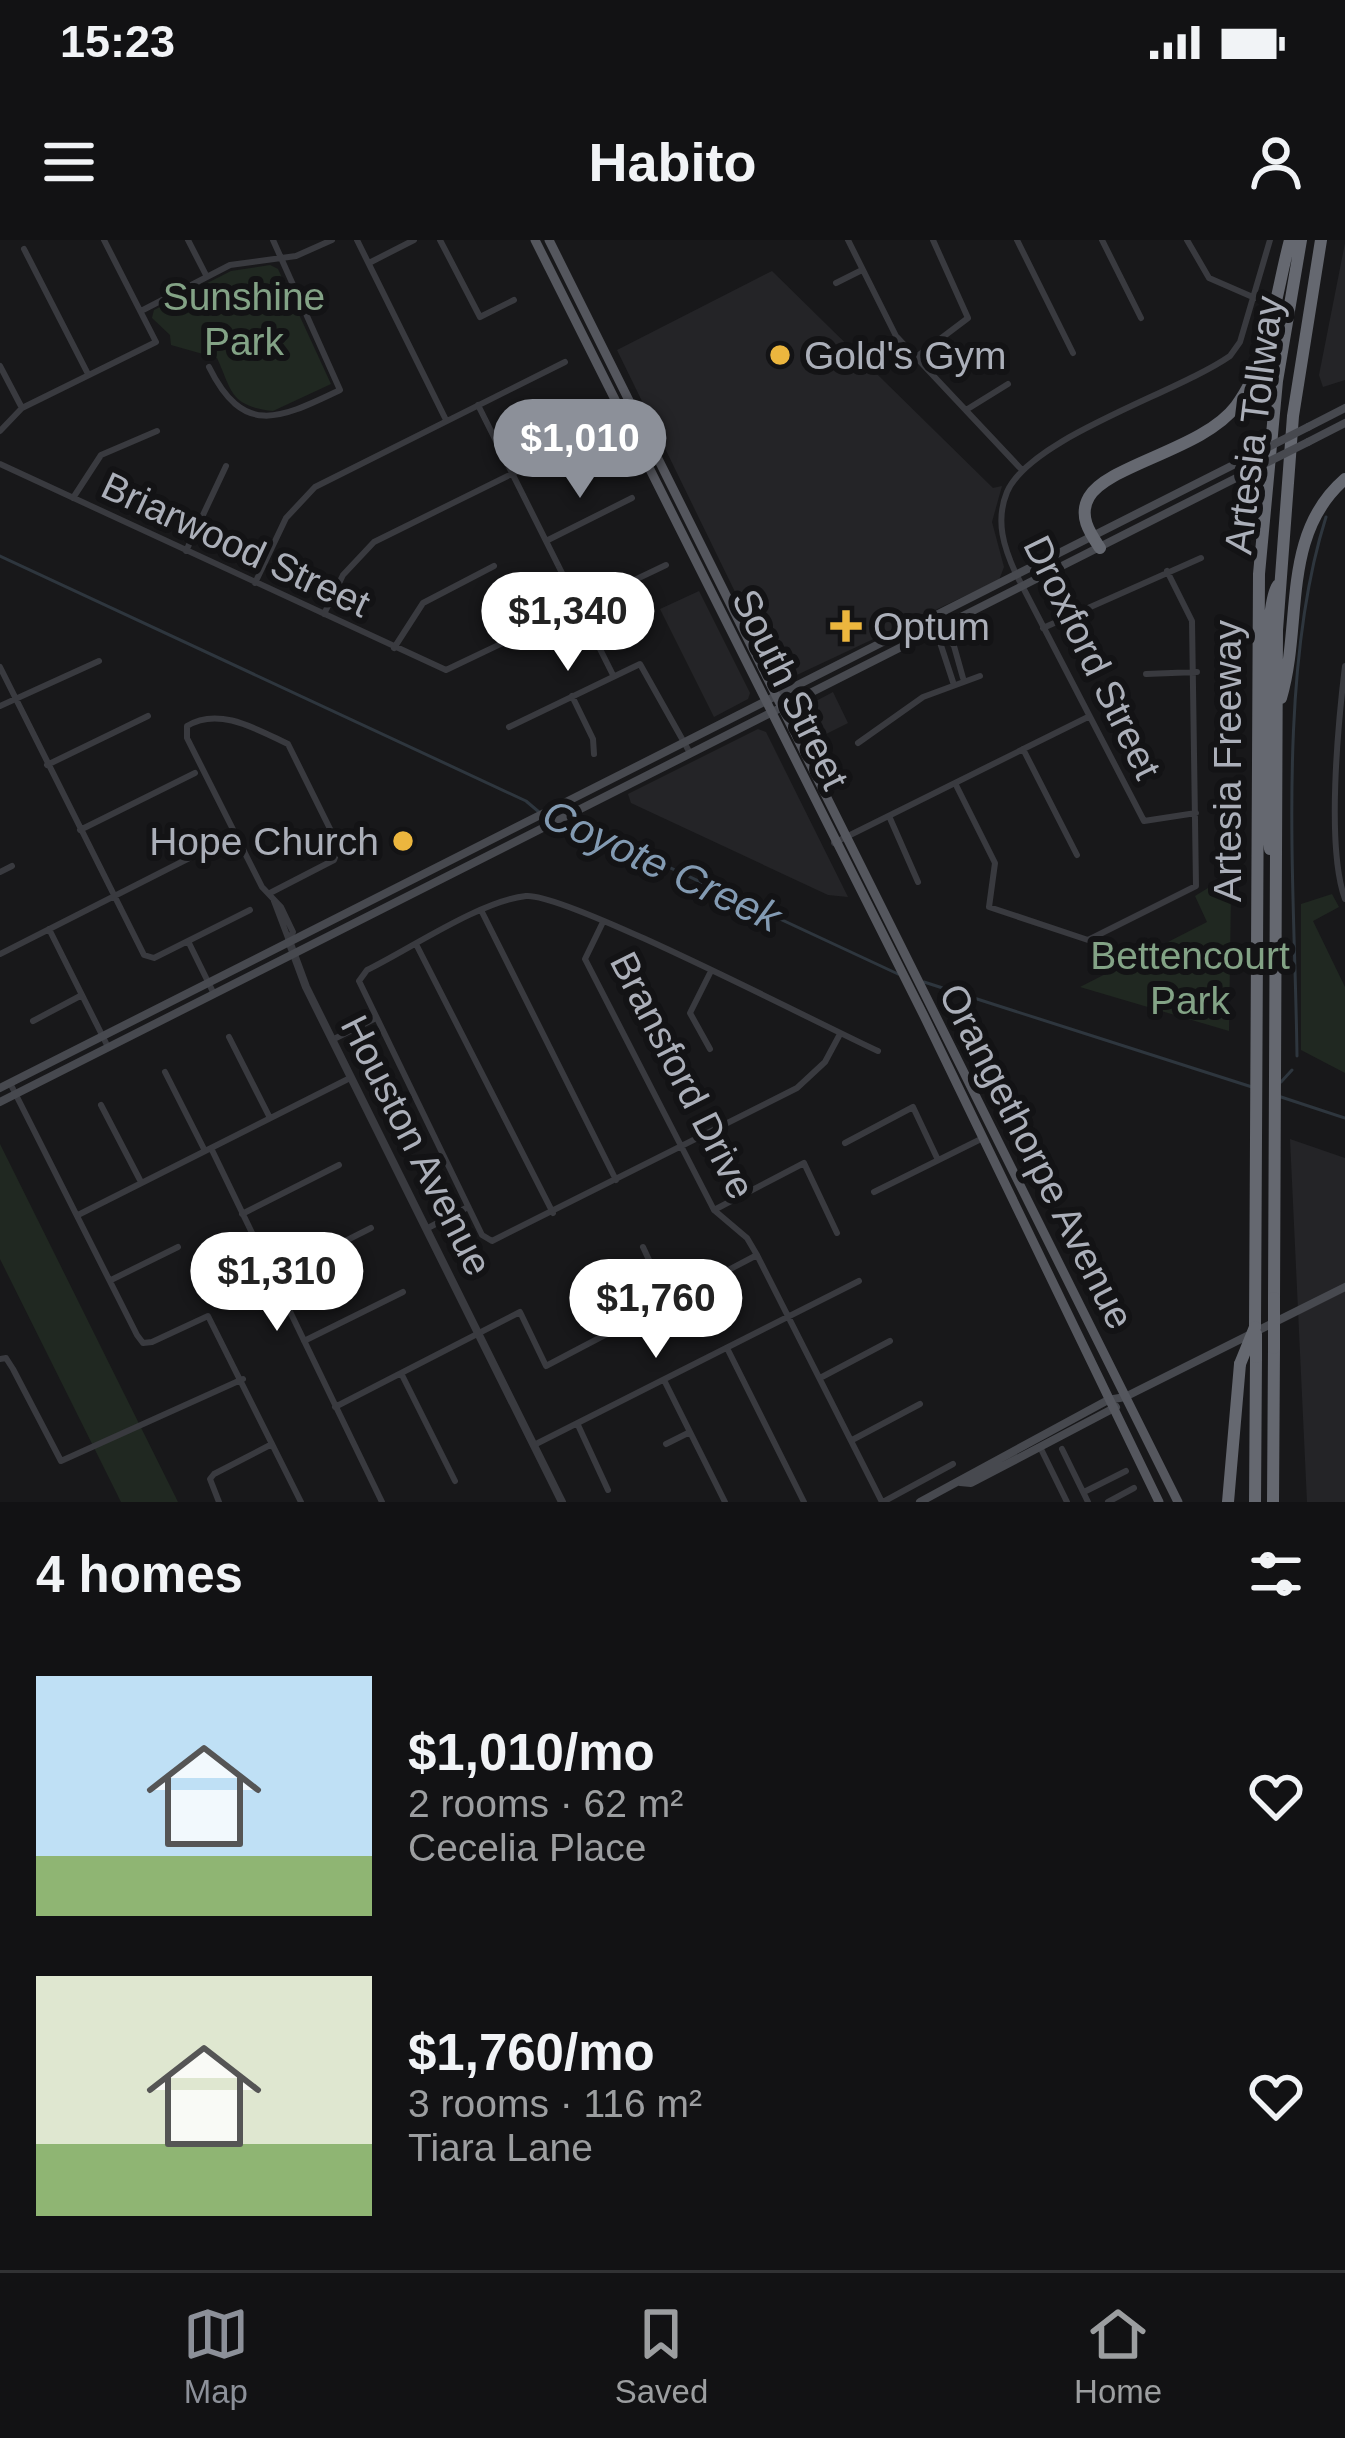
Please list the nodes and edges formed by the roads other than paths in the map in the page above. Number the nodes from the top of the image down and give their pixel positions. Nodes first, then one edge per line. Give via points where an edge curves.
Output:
1 (104, 240) edge
2 (188, 240) edge
3 (273, 240) edge
4 (332, 240) edge
5 (357, 240) edge
6 (414, 240) edge
7 (440, 240) edge
8 (535, 240) edge
9 (549, 240) edge
10 (848, 240) edge
11 (1102, 240) edge
12 (1186, 240) edge
13 (1270, 240) edge
14 (1290, 240) edge
15 (1311, 240) edge
16 (936, 241) edge
17 (1021, 241) edge
18 (24, 249) dead end
19 (282, 258) junction
20 (369, 264) junction
21 (862, 269) junction
22 (207, 277) junction
23 (836, 283) dead end
24 (1255, 298) junction
25 (514, 300) dead end
26 (140, 311) junction
27 (1141, 318) dead end
28 (1073, 353) dead end
29 (915, 358) junction
30 (565, 362) dead end
31 (0, 366) edge
32 (209, 368) dead end
33 (88, 375) junction
34 (1008, 384) dead end
35 (478, 405) junction
36 (22, 408) junction
37 (1345, 408) edge
38 (966, 410) junction
39 (635, 413) junction
40 (623, 418) junction
41 (447, 421) junction
42 (1345, 423) edge
43 (0, 431) edge
44 (157, 431) dead end
45 (0, 464) edge
46 (226, 466) dead end
47 (1022, 470) junction
48 (512, 473) junction
49 (1345, 479) edge
50 (73, 498) junction
51 (632, 498) dead end
52 (546, 542) junction
53 (1096, 542) junction
54 (186, 551) junction
55 (1201, 558) dead end
56 (666, 565) dead end
57 (494, 566) dead end
58 (1166, 571) junction
59 (1016, 574) junction
60 (255, 583) junction
61 (1280, 583) junction
62 (1022, 587) junction
63 (579, 608) junction
64 (324, 615) junction
65 (932, 616) junction
66 (1042, 628) junction
67 (938, 629) junction
68 (394, 648) junction
69 (99, 662) dead end
70 (1345, 666) edge
71 (0, 667) edge
72 (1197, 672) junction
73 (1146, 674) dead end
74 (613, 675) junction
75 (980, 676) dead end
76 (963, 678) junction
77 (953, 682) junction
78 (776, 695) junction
79 (572, 696) junction
80 (1343, 697) edge
81 (16, 698) junction
82 (764, 701) junction
83 (0, 706) edge
84 (782, 707) junction
85 (1277, 711) junction
86 (770, 713) junction
87 (148, 716) dead end
88 (1088, 717) junction
89 (509, 727) dead end
90 (684, 742) junction
91 (858, 742) dead end
92 (1023, 749) junction
93 (690, 753) junction
94 (594, 754) dead end
95 (47, 765) junction
96 (195, 773) dead end
97 (955, 783) junction
98 (1341, 801) edge
99 (1196, 813) junction
100 (889, 816) junction
101 (80, 830) junction
102 (845, 837) junction
103 (834, 843) junction
104 (215, 845) dead end
105 (1077, 855) dead end
106 (1277, 860) junction
107 (12, 866) dead end
108 (0, 872) edge
109 (918, 882) dead end
110 (270, 892) junction
111 (113, 896) junction
112 (1344, 896) edge
113 (250, 910) dead end
114 (482, 912) junction
115 (603, 922) junction
116 (884, 927) junction
117 (49, 929) junction
118 (188, 941) junction
119 (289, 941) junction
120 (417, 946) junction
121 (0, 954) edge
122 (290, 955) junction
123 (710, 973) junction
124 (208, 982) junction
125 (214, 994) junction
126 (82, 995) junction
127 (374, 1018) junction
128 (33, 1022) dead end
129 (840, 1034) junction
130 (103, 1036) junction
131 (229, 1037) dead end
132 (332, 1040) junction
133 (108, 1047) junction
134 (710, 1049) dead end
135 (878, 1052) dead end
136 (165, 1072) dead end
137 (350, 1078) junction
138 (10, 1083) junction
139 (0, 1088) edge
140 (16, 1094) junction
141 (0, 1102) edge
142 (101, 1105) dead end
143 (270, 1118) junction
144 (987, 1136) junction
145 (845, 1143) dead end
146 (681, 1147) junction
147 (208, 1149) junction
148 (938, 1160) junction
149 (339, 1165) dead end
150 (616, 1180) junction
151 (142, 1183) junction
152 (874, 1192) dead end
153 (468, 1207) junction
154 (714, 1210) junction
155 (553, 1213) junction
156 (242, 1214) junction
157 (78, 1215) junction
158 (371, 1228) dead end
159 (426, 1229) junction
160 (837, 1232) dead end
161 (178, 1247) dead end
162 (643, 1247) dead end
163 (757, 1255) junction
164 (274, 1277) junction
165 (110, 1280) junction
166 (582, 1281) dead end
167 (859, 1281) dead end
168 (1345, 1286) edge
169 (403, 1292) dead end
170 (668, 1301) junction
171 (790, 1317) junction
172 (1256, 1327) junction
173 (478, 1333) junction
174 (608, 1334) junction
175 (304, 1341) junction
176 (890, 1341) dead end
177 (727, 1348) junction
178 (3, 1358) edge
179 (402, 1375) junction
180 (820, 1378) junction
181 (243, 1379) junction
182 (664, 1380) junction
183 (1125, 1397) junction
184 (920, 1404) dead end
185 (1110, 1405) junction
186 (334, 1407) junction
187 (578, 1425) junction
188 (690, 1432) junction
189 (1046, 1432) junction
190 (853, 1440) junction
191 (272, 1444) junction
192 (666, 1444) dead end
193 (534, 1445) junction
194 (1040, 1447) junction
195 (1062, 1450) dead end
196 (1024, 1455) junction
197 (1008, 1458) junction
198 (953, 1464) dead end
199 (1126, 1471) dead end
200 (455, 1481) dead end
201 (1134, 1488) dead end
202 (608, 1490) dead end
203 (1083, 1491) junction
204 (1067, 1500) edge
205 (926, 1501) edge
206 (219, 1502) edge
207 (301, 1502) edge
208 (382, 1502) edge
209 (562, 1502) edge
210 (725, 1502) edge
211 (804, 1502) edge
212 (883, 1502) edge
213 (1088, 1502) edge
214 (1108, 1502) edge
215 (1163, 1502) edge
216 (1178, 1502) edge
217 (1228, 1502) edge
218 (1256, 1502) edge
219 (1273, 1502) edge

1 - 26 street
2 - 22 street
3 - 19 street
4 - 19 street
5 - 20 street
6 - 20 street
7 - 25 street via 480,317
8 - 40 main road, South Street
9 - 39 main road, South Street
10 - 21 street
11 - 27 street
12 - 24 street via 1209,278
13 - 24 street
14 - 53 highway via 1239,403 1206,434 1095,490 1084,510
15 - 61 highway, Artesia Freeway via 1317,260
15 - 172 highway, Artesia Freeway via 1262,514
16 - 29 street via 968,318
17 - 28 street
18 - 33 street
19 - 22 street
19 - 32 street via 340,390 290,414 259,416 226,398
20 - 41 street
21 - 23 street
21 - 29 street
22 - 26 street
24 - 47 street via 1230,356
26 - 33 street via 156,342
29 - 38 street
30 - 35 street
31 - 36 street
33 - 36 street
34 - 38 street
35 - 41 street
35 - 48 street
36 - 43 street
37 - 53 main road, bridge
38 - 47 street
39 - 40 street
39 - 78 main road, South Street
40 - 48 street
40 - 82 main road, South Street
41 - 60 street via 315,487 298,502
42 - 53 main road, bridge
44 - 50 street via 101,455
45 - 50 street, Briarwood Street
46 - 54 street
47 - 59 street, Droxford Street via 1008,490 1001,526
48 - 52 street
48 - 64 street via 374,542 344,575
49 - 85 highway via 1324,498 1303,541
50 - 54 street, Briarwood Street
51 - 52 street
52 - 63 street
53 - 59 main road
53 - 62 main road
54 - 60 street, Briarwood Street
55 - 58 street
56 - 63 street
57 - 68 street via 423,603
58 - 66 street
58 - 72 street via 1192,621
59 - 62 street, Droxford Street
59 - 65 main road
60 - 64 street, Briarwood Street
61 - 85 highway, Artesia Freeway
61 - 106 highway, Artesia Tollway via 1270,595 1268,678 1269,848
62 - 66 street, Droxford Street
62 - 67 main road
63 - 68 street, Briarwood Street via 450,670
63 - 74 street
64 - 68 street, Briarwood Street
65 - 67 street
65 - 78 main road
66 - 88 street, Droxford Street
67 - 76 street
67 - 77 street
67 - 84 main road
69 - 81 street
70 - 80 street
71 - 81 street
72 - 73 street
72 - 99 street
74 - 79 street
74 - 90 street via 640,664
75 - 76 street
76 - 77 street
77 - 91 street
78 - 82 main road
78 - 84 main road, South Street
79 - 89 street
79 - 94 street
80 - 98 street
81 - 83 street
81 - 95 street
82 - 86 main road, South Street
82 - 90 main road
84 - 86 main road
84 - 102 main road, South Street
85 - 106 highway, Artesia Freeway
86 - 93 main road
86 - 103 main road, South Street
87 - 95 street
88 - 92 street
88 - 99 street, Droxford Street via 1144,821
90 - 93 street
90 - 119 main road
92 - 97 street
92 - 105 street
93 - 122 main road
95 - 101 street
96 - 101 street
97 - 99 street via 995,863 989,907 1088,940 1196,886
97 - 100 street
98 - 112 street
100 - 102 street
100 - 109 street
101 - 111 street
102 - 103 street
102 - 116 main road, Orangethorpe Avenue
103 - 116 main road, Orangethorpe Avenue
104 - 111 street
106 - 219 highway, Artesia Freeway, bridge
107 - 108 street
110 - 110 street via 334,860 339,847 288,744 221,716 194,721 187,738
110 - 119 street via 292,932
111 - 117 street
111 - 118 street via 144,955
113 - 118 street
114 - 115 street via 540,896
114 - 120 street
114 - 150 street
115 - 123 street
115 - 146 street, Bransford Drive via 585,959
116 - 144 main road, Orangethorpe Avenue
117 - 121 street
117 - 126 street
118 - 124 street
119 - 122 street, Houston Avenue
119 - 124 main road
120 - 127 street via 359,979
120 - 155 street
122 - 125 main road
122 - 132 street, Houston Avenue
123 - 129 street
123 - 134 street via 690,1013
124 - 125 street
124 - 130 main road
125 - 133 main road
126 - 128 street
126 - 130 street
127 - 132 street
127 - 153 street
129 - 135 street
129 - 146 street via 797,1088
130 - 133 street
130 - 138 main road
131 - 143 street
132 - 137 street, Houston Avenue
133 - 140 main road
136 - 147 street
137 - 143 street
137 - 159 street, Houston Avenue
138 - 139 main road
138 - 140 street
140 - 141 main road
140 - 157 street
142 - 151 street
143 - 147 street
144 - 148 street
144 - 183 main road, Orangethorpe Avenue
144 - 185 main road, Orangethorpe Avenue
145 - 148 street via 914,1108
146 - 150 street
146 - 154 street, Bransford Drive
147 - 151 street
147 - 156 street
148 - 152 street
149 - 156 street
150 - 155 street
151 - 157 street
153 - 155 street via 489,1241
153 - 159 street
154 - 160 street via 804,1163
154 - 163 street, Bransford Drive
156 - 164 street
157 - 165 street
158 - 164 street
159 - 173 street, Houston Avenue
161 - 165 street
162 - 170 street
163 - 170 street
163 - 171 street, Bransford Drive
164 - 175 street
165 - 181 street via 142,1342 208,1316
166 - 174 street
167 - 171 street
168 - 183 main road
169 - 175 street
170 - 174 street
171 - 177 street
171 - 180 street, Bransford Drive
172 - 217 highway, bridge via 1240,1364
172 - 218 highway, Artesia Freeway, bridge
173 - 174 street via 520,1312 546,1366
173 - 179 street
173 - 193 street, Houston Avenue
175 - 186 street
176 - 180 street
177 - 182 street
177 - 211 street
178 - 181 street via 61,1461
179 - 186 street
179 - 200 street
180 - 190 street, Bransford Drive
181 - 191 street
182 - 187 street
182 - 188 street
183 - 185 main road
183 - 216 main road, Orangethorpe Avenue
184 - 190 street
185 - 189 main road
185 - 194 main road
185 - 215 main road, Orangethorpe Avenue
186 - 208 street
187 - 193 street
187 - 202 street
188 - 192 street
188 - 210 street
189 - 196 main road
189 - 197 main road
190 - 212 street, Bransford Drive
191 - 206 street via 210,1479
191 - 207 street
193 - 209 street, Houston Avenue
194 - 196 main road
194 - 204 street
195 - 203 street
196 - 197 main road
197 - 205 main road
198 - 212 street
199 - 203 street
201 - 214 street
203 - 204 street
203 - 213 street

